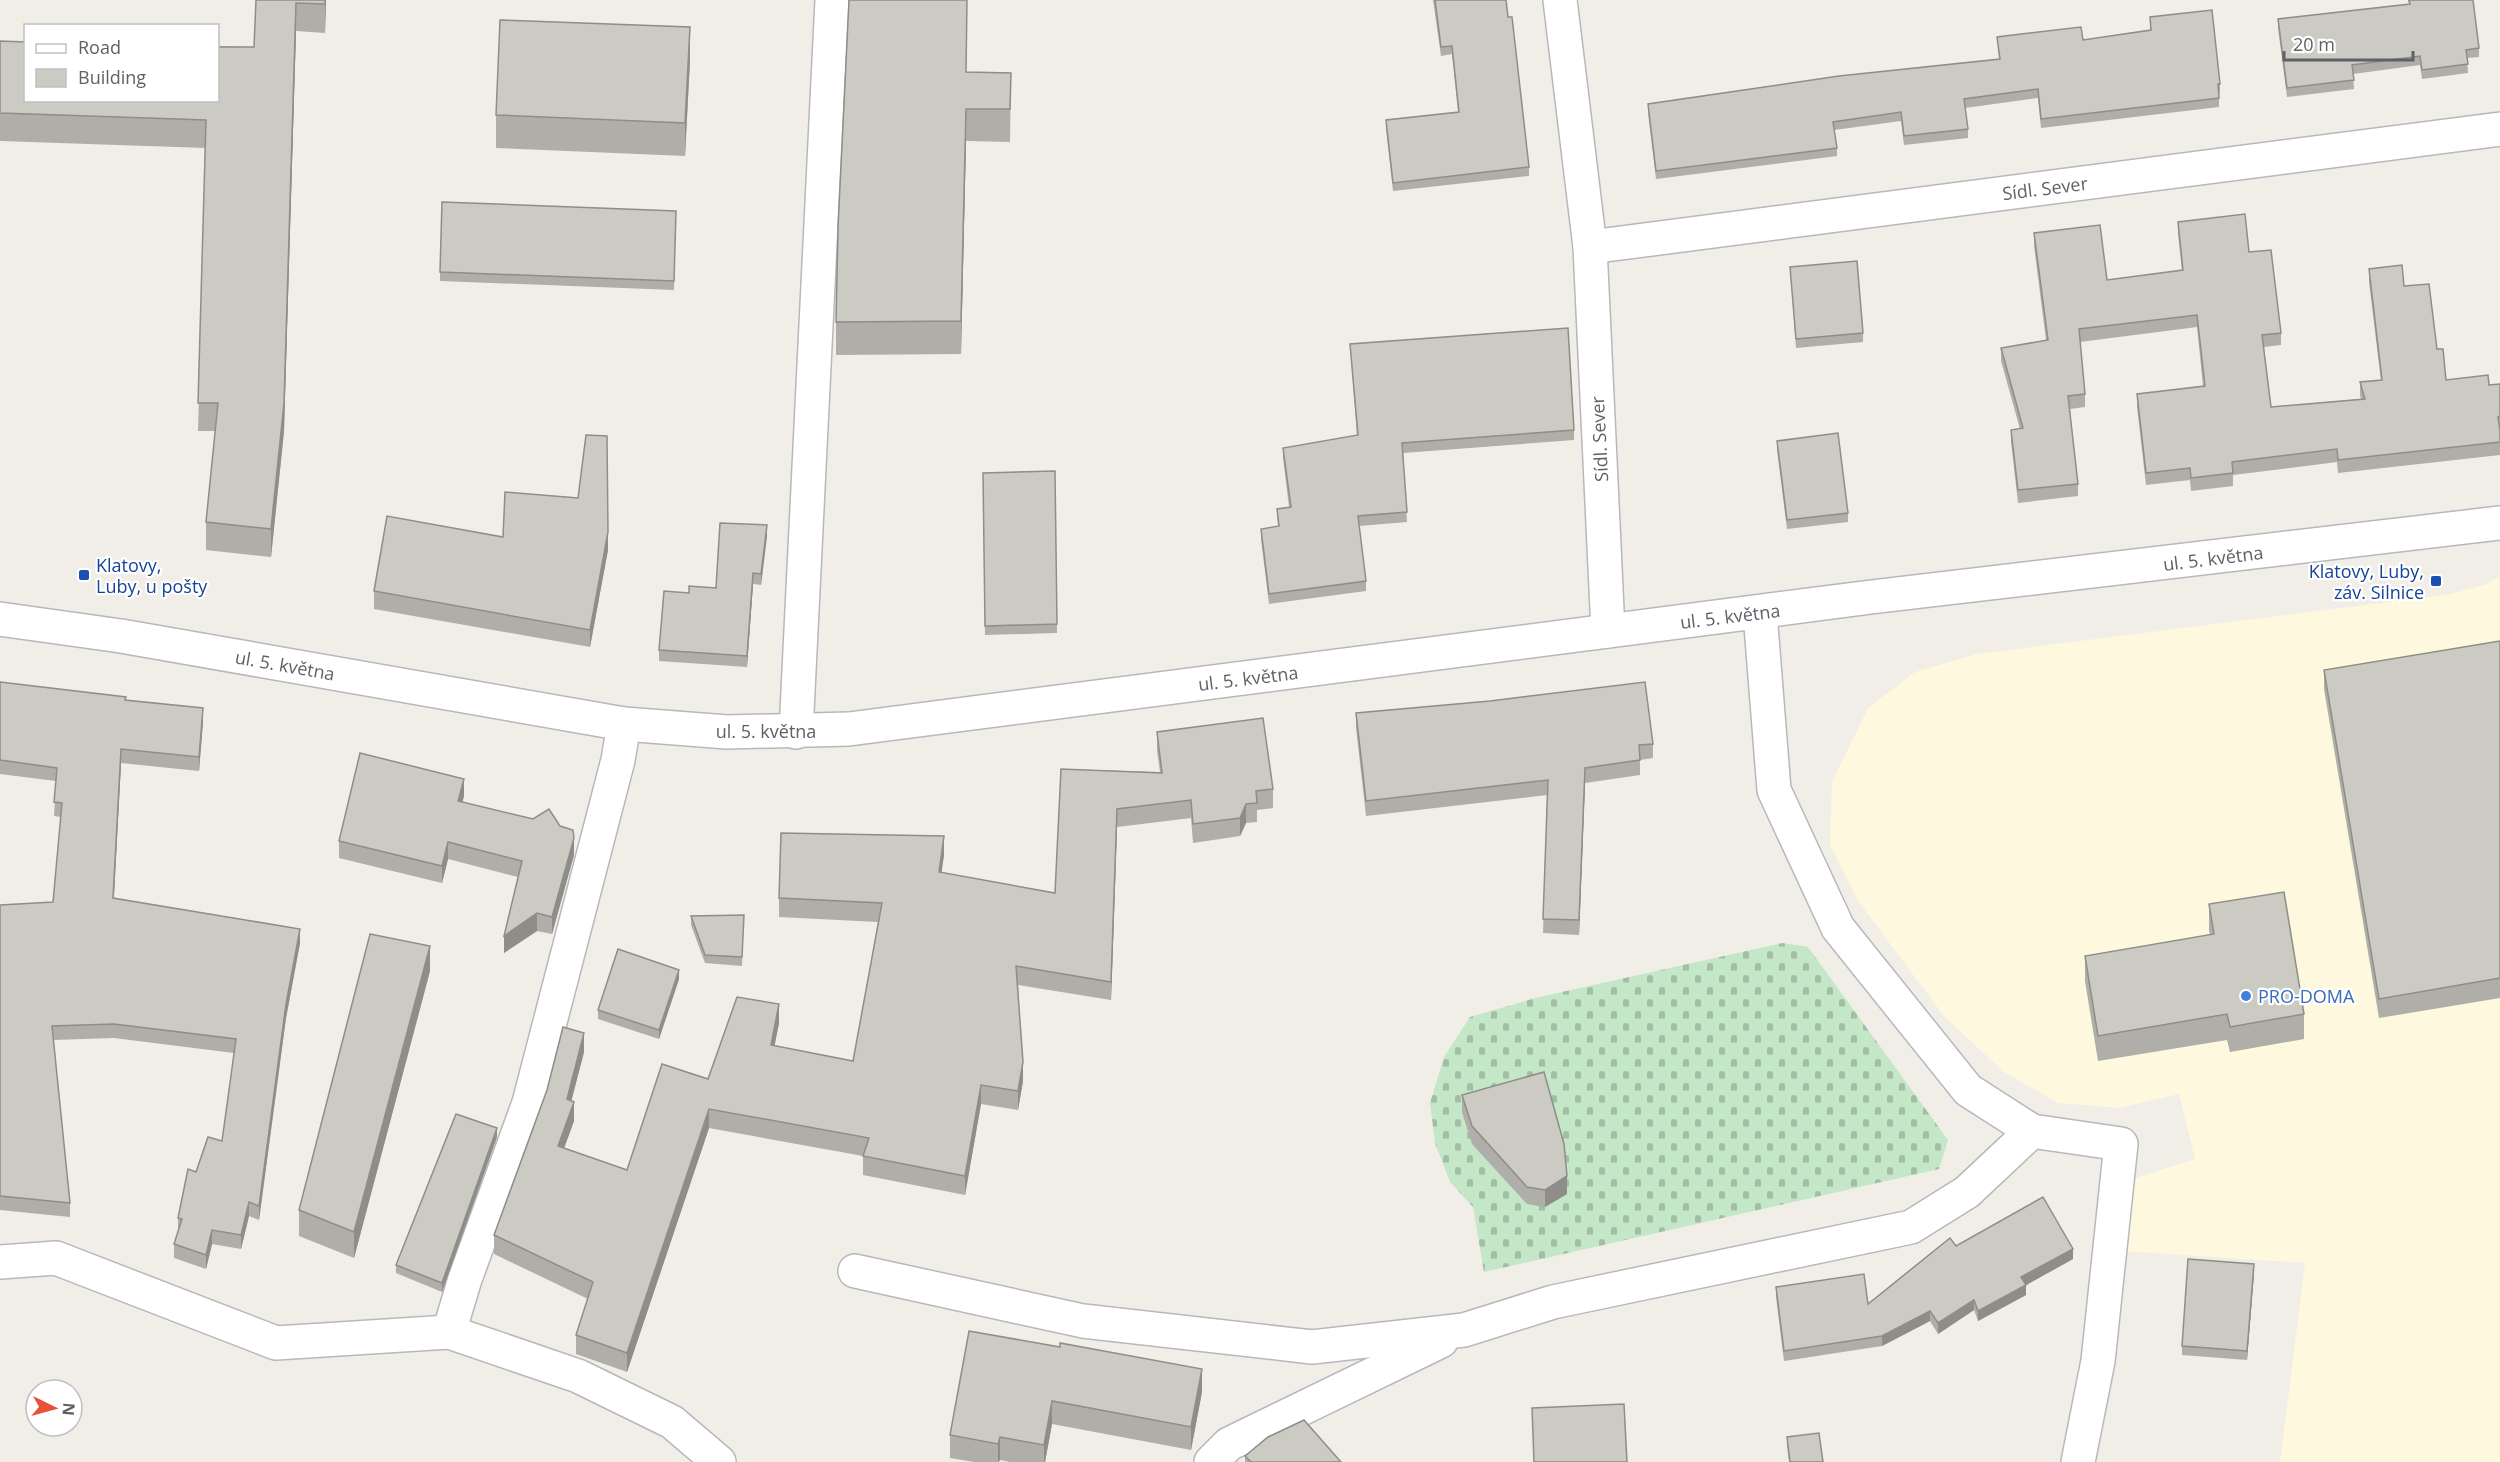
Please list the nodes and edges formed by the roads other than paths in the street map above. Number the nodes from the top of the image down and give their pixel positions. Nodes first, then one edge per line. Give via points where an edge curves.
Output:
1 (832, 0) edge
2 (1560, 0) edge
3 (2500, 129) edge
4 (1590, 247) junction
5 (2500, 523) edge
6 (1760, 612) junction
7 (0, 619) edge
8 (1608, 631) junction
9 (624, 724) junction
10 (796, 732) junction
11 (2032, 1131) junction
12 (0, 1262) edge
13 (855, 1271) dead end
14 (1464, 1330) junction
15 (449, 1332) junction
16 (718, 1462) edge
17 (1211, 1462) edge
18 (2078, 1462) edge

1 - 10 street
2 - 4 street, Sídl. Sever
3 - 4 street, Sídl. Sever
4 - 8 street, Sídl. Sever
5 - 6 street, ul. 5. května
6 - 8 street, ul. 5. května
6 - 11 street via 1773,789 1838,928 1968,1090
7 - 9 street, ul. 5. května via 122,636
8 - 10 street, ul. 5. května via 861,727
9 - 10 street, ul. 5. května via 727,732
9 - 15 street via 529,1103
11 - 14 street via 1967,1192 1911,1227 1552,1302
11 - 18 street via 2121,1144 2098,1361
12 - 15 street via 56,1258 276,1343
13 - 14 street via 1083,1321 1312,1347
14 - 17 street via 1229,1444
15 - 16 street via 599,1386 672,1422

